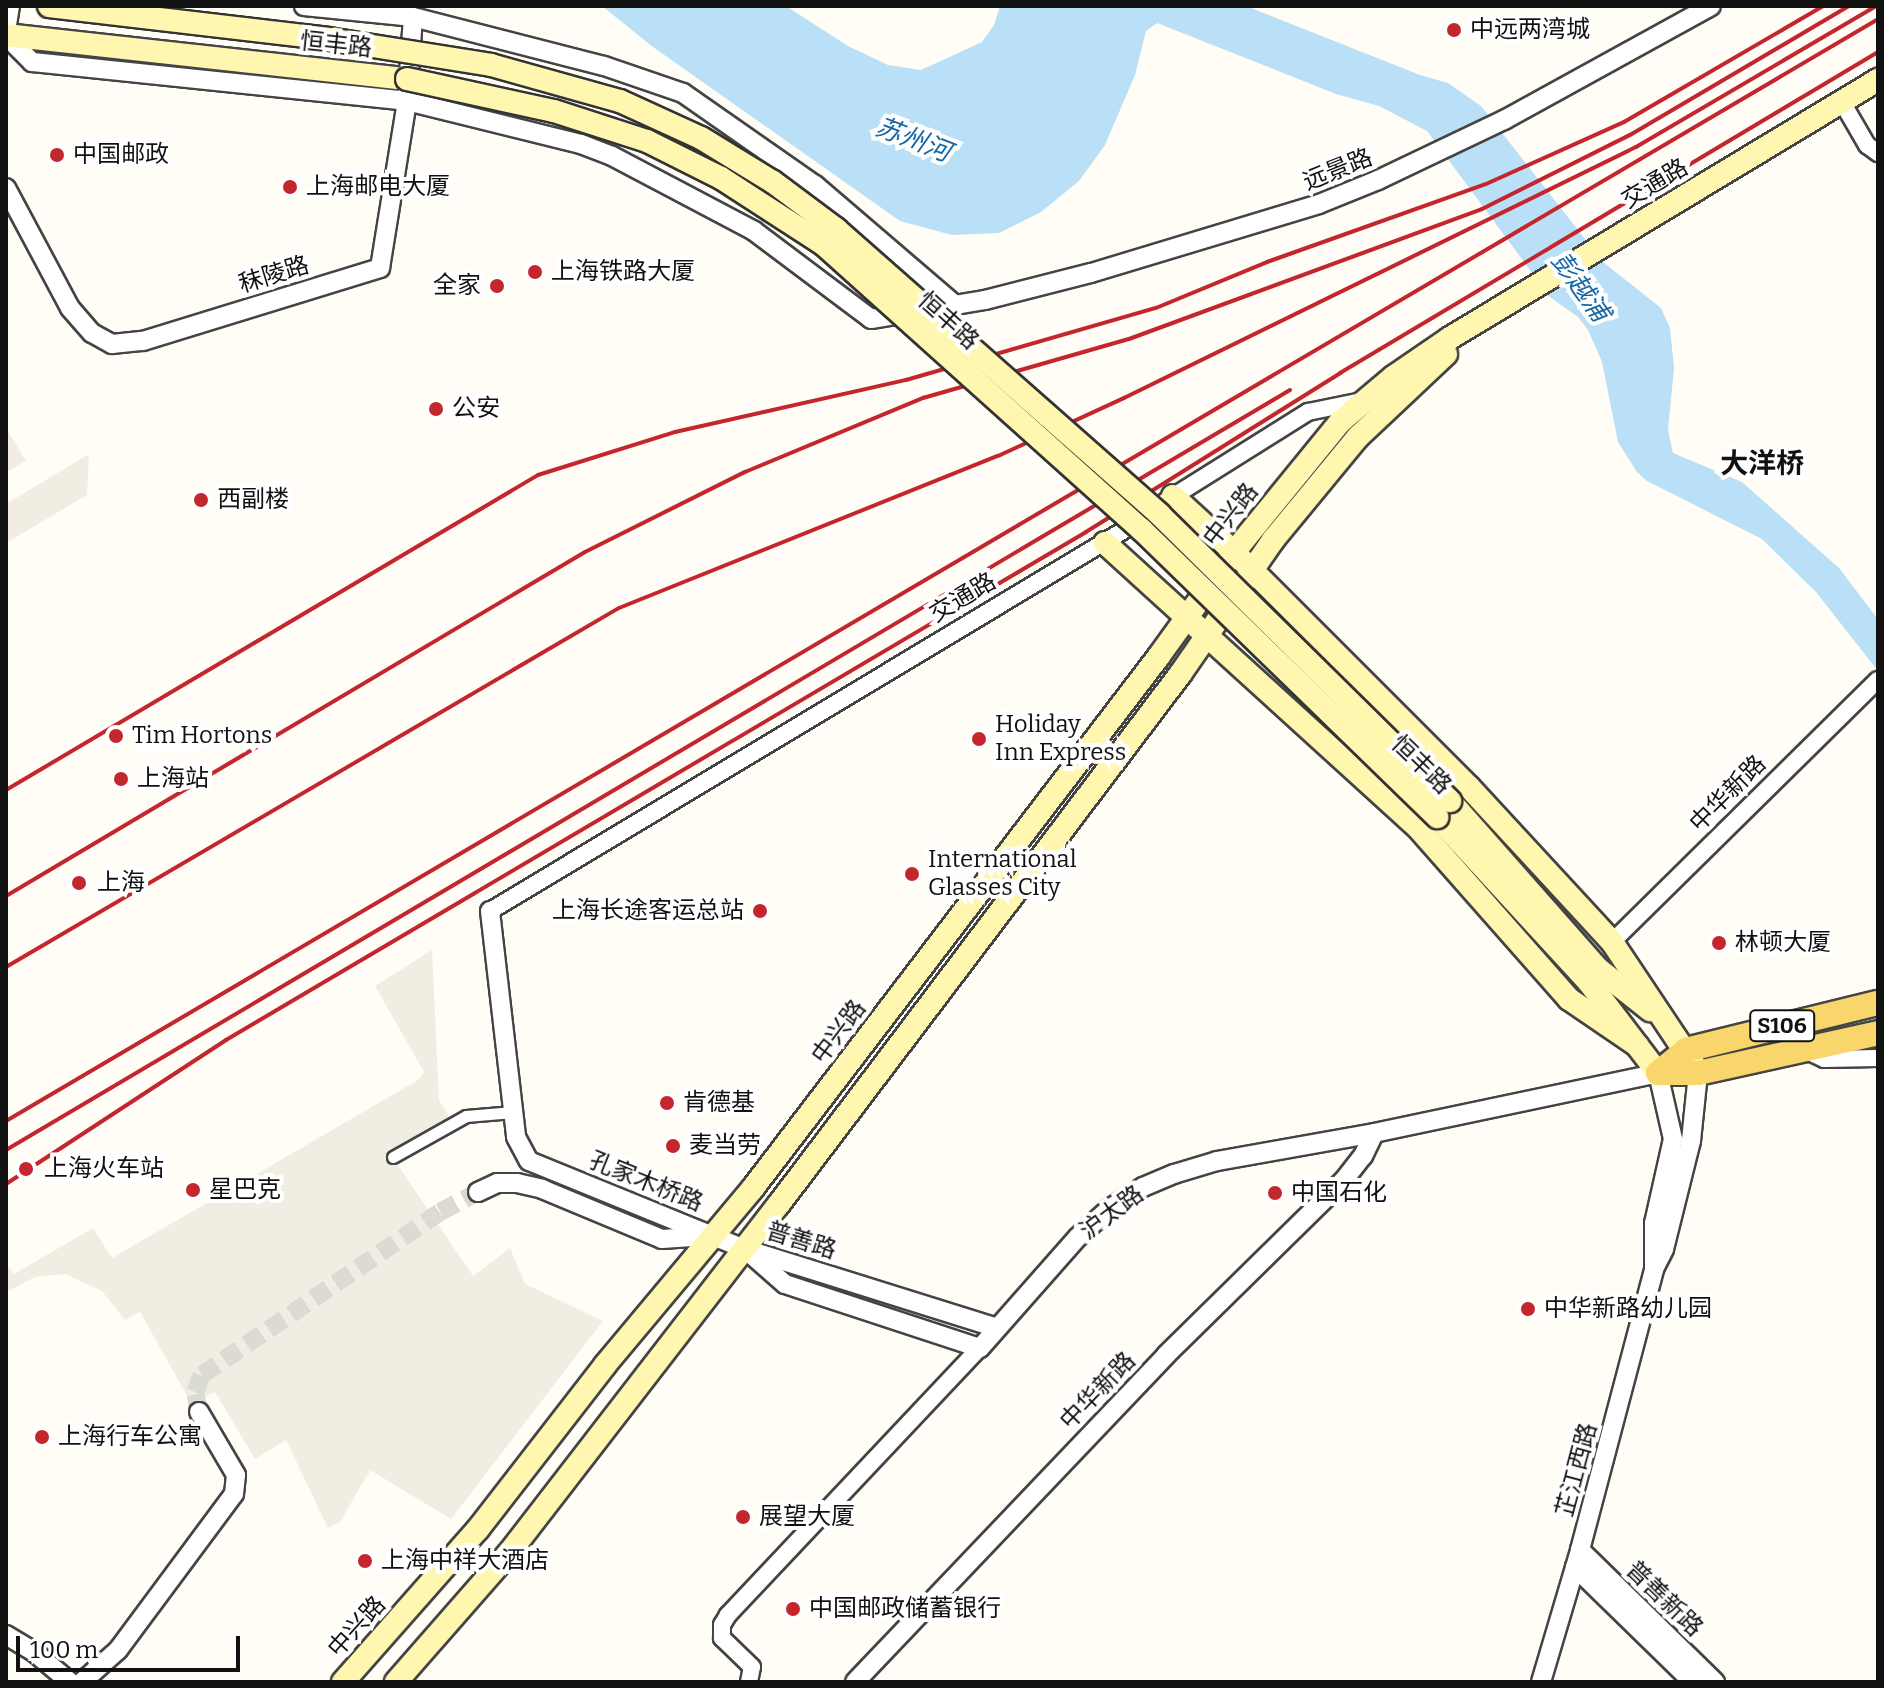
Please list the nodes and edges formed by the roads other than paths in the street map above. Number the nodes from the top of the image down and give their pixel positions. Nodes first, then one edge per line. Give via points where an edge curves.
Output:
1 (10, 6) edge
2 (49, 6) edge
3 (304, 6) edge
4 (1711, 6) edge
5 (413, 17) junction
6 (6, 34) edge
7 (1878, 80) edge
8 (407, 101) junction
9 (1842, 102) junction
10 (1878, 153) edge
11 (6, 188) edge
12 (10, 212) edge
13 (955, 305) junction
14 (1370, 409) junction
15 (1173, 496) junction
16 (1105, 543) junction
17 (1234, 552) junction
18 (1251, 570) junction
19 (1186, 619) junction
20 (1205, 637) junction
21 (1878, 680) edge
22 (1443, 809) junction
23 (490, 911) joint
24 (1612, 942) junction
25 (1878, 1003) edge
26 (1666, 1024) junction
27 (1878, 1033) edge
28 (1638, 1046) junction
29 (1686, 1050) junction
30 (1807, 1051) junction
31 (1878, 1058) edge
32 (1658, 1073) junction
33 (1698, 1073) junction
34 (513, 1112) junction
35 (1374, 1133) junction
36 (393, 1157) dead end
37 (478, 1192) tunnel mouth
38 (713, 1235) junction
39 (745, 1249) junction
40 (1654, 1269) junction
41 (997, 1328) junction
42 (980, 1348) junction
43 (199, 1412) tunnel mouth
44 (1578, 1558) junction
45 (6, 1635) edge
46 (70, 1682) edge
47 (82, 1682) edge
48 (343, 1682) edge
49 (396, 1682) edge
50 (749, 1682) edge
51 (855, 1682) edge
52 (1541, 1682) edge
53 (1693, 1682) edge
54 (1715, 1682) edge

1 - 6 street
2 - 22 main road, 恒丰路, bridge via 329,39 491,65 596,92 701,138 836,229 1159,514
3 - 5 street
4 - 13 street, 远景路 via 1504,120 1334,198 1253,227 1076,277
5 - 8 street, 秣陵路
5 - 13 street via 604,66 683,93 815,185
6 - 8 street, 远景路 via 32,62
6 - 22 main road, 恒丰路, bridge via 442,85 610,127 721,178 823,244
7 - 9 main road, 交通路
8 - 12 street, 秣陵路 via 380,268 143,341 112,344 83,325
8 - 13 street, 远景路 via 612,156 754,231 871,319
9 - 10 street via 1867,145
9 - 14 main road, 交通路 via 1450,338
11 - 12 street
14 - 15 street, 交通路 via 1308,412
14 - 17 main road, 中兴路 via 1326,437
14 - 18 main road, 中兴路 via 1342,454
15 - 16 street, 交通路
15 - 17 main road, 恒丰路
16 - 19 main road, 恒丰路
16 - 23 street, 交通路
17 - 18 main road, 恒丰路
17 - 19 main road, 中兴路
18 - 20 main road, 中兴路
18 - 24 main road, 恒丰路 via 1469,787
19 - 20 main road, 恒丰路
19 - 38 main road, 中兴路
20 - 28 main road, 恒丰路 via 1420,830 1569,999
20 - 39 main road, 中兴路
21 - 24 street, 中华新路
22 - 26 main road, 恒丰路 via 1597,968
22 - 28 main road, 恒丰路
23 - 34 street
24 - 26 main road, 恒丰路
25 - 29 main road, 沪太路 / S106
26 - 29 main road, 恒丰路
27 - 30 main road, 沪太路 / S106
28 - 32 main road, 恒丰路
29 - 32 main road, 沪太路 / S106
29 - 33 main road, 恒丰路
30 - 31 street via 1824,1059
30 - 33 main road, 沪太路 / S106
32 - 33 main road, 沪太路 / S106
32 - 35 street, 沪太路
32 - 40 street, 芷江西路 via 1673,1139 1654,1223
33 - 40 street, 芷江西路 via 1691,1141 1664,1249
34 - 36 street via 466,1116
34 - 38 street, 孔家木桥路 via 516,1137 529,1161
35 - 41 street, 沪太路 via 1217,1161 1143,1187 1078,1237
35 - 51 street, 中华新路 via 1344,1180 1166,1355
37 - 38 street via 497,1183 517,1183 662,1239
38 - 39 street, 孔家木桥路
38 - 48 main road, 中兴路 via 478,1529
39 - 41 street, 普善路
39 - 42 street, 普善路 via 785,1284
39 - 49 main road, 中兴路 via 509,1553
40 - 44 street, 芷江西路
41 - 42 street, 沪太路
42 - 50 street, 沪太路 via 722,1625 722,1638 752,1667
43 - 47 street via 236,1475 234,1494 118,1650
44 - 52 street, 芷江西路
44 - 53 street, 普善新路
44 - 54 street, 普善新路
45 - 46 street

